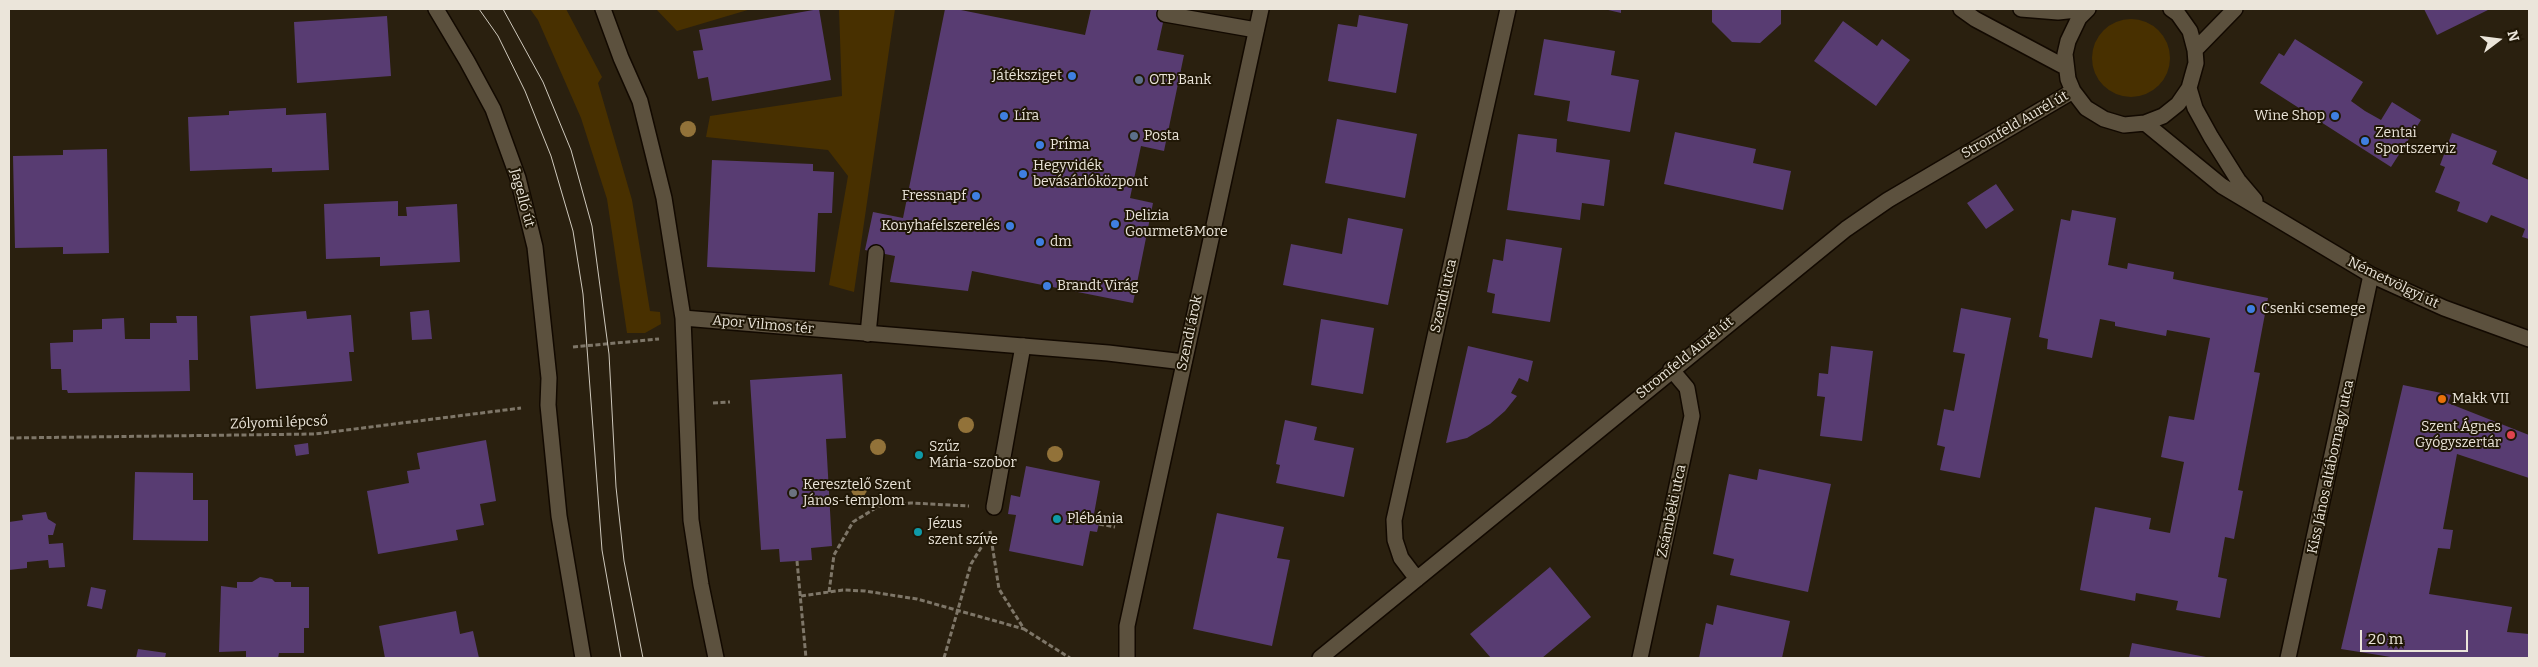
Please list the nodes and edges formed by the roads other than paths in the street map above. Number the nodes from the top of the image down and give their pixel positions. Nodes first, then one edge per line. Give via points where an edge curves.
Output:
1 (436, 9) edge
2 (603, 9) edge
3 (1260, 9) edge
4 (1508, 9) edge
5 (1961, 9) edge
6 (2021, 9) edge
7 (2087, 9) edge
8 (2172, 9) edge
9 (2235, 9) edge
10 (1165, 14) dead end
11 (1256, 30) junction
12 (2195, 50) junction
13 (2066, 67) junction
14 (2189, 88) junction
15 (2073, 91) junction
16 (2145, 123) junction
17 (2264, 211) junction
18 (876, 253) dead end
19 (2372, 275) junction
20 (683, 318) junction
21 (868, 334) junction
22 (2529, 339) edge
23 (1023, 346) junction
24 (1184, 362) junction
25 (1671, 369) junction
26 (994, 507) road end
27 (1417, 579) junction
28 (583, 658) edge
29 (716, 658) edge
30 (1127, 658) edge
31 (1320, 658) edge
32 (1640, 658) edge
33 (2288, 658) edge

1 - 28 street, Jagelló út via 493,109 518,178 535,248 559,516
2 - 20 street via 640,101 664,198
3 - 11 street, Szendi árok
4 - 27 street, Szendi utca via 1394,520 1394,540 1401,558
5 - 13 street
6 - 7 street via 2058,12
7 - 13 street via 2070,35 2065,54
8 - 12 street via 2190,31
9 - 12 street
10 - 11 street
11 - 24 street, Szendi árok
12 - 14 street via 2195,70
13 - 15 street
14 - 16 street via 2178,104 2163,116
14 - 17 street, Németvölgyi út via 2195,108 2211,137 2238,180
15 - 16 street via 2086,108 2104,119 2124,125
15 - 25 street, Stromfeld Aurél út via 1888,200 1846,229
16 - 17 street, Németvölgyi út via 2222,186
17 - 19 street, Németvölgyi út
18 - 21 street
19 - 22 street, Németvölgyi út via 2444,308
19 - 33 street, Kiss János altábornagy utca
20 - 21 street, Apor Vilmos tér
20 - 29 street via 691,520
21 - 23 street, Apor Vilmos tér
23 - 24 street, Apor Vilmos tér
23 - 26 street
24 - 30 street, Szendi árok via 1127,626
25 - 27 street, Stromfeld Aurél út
25 - 32 street, Zsámbéki utca via 1687,388 1692,416
27 - 31 street, Stromfeld Aurél út

